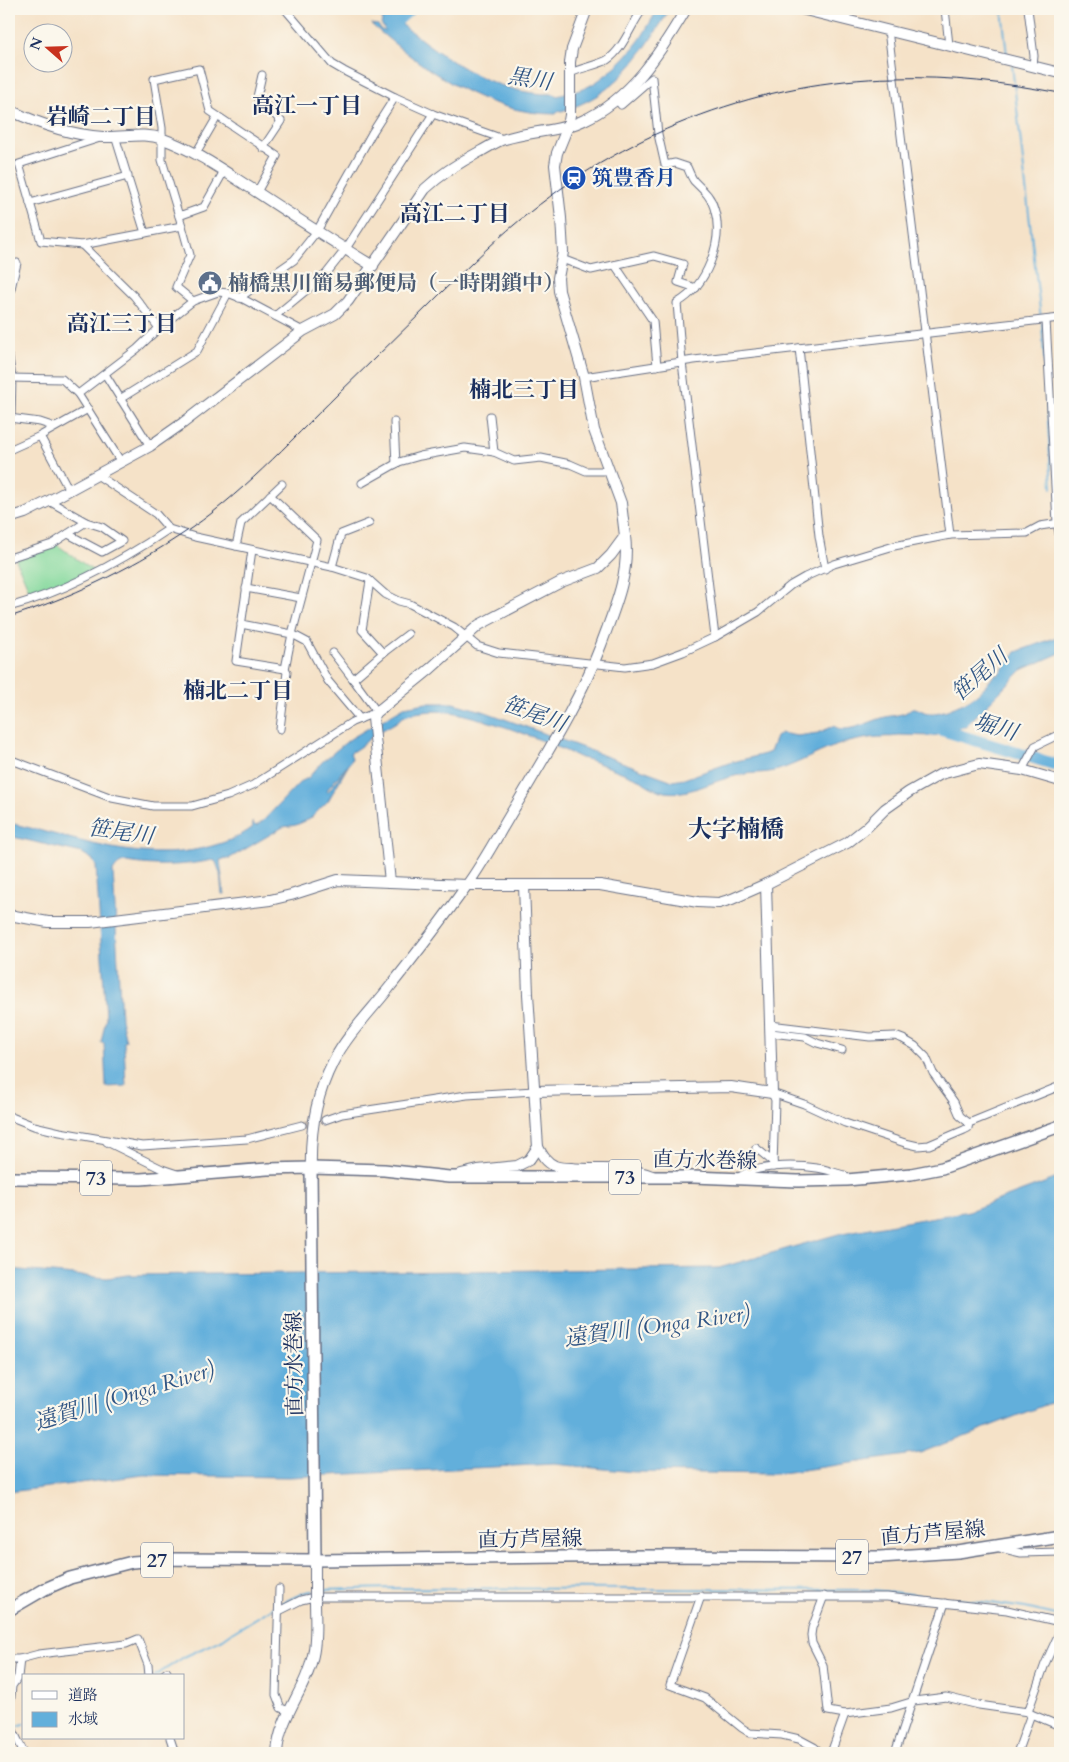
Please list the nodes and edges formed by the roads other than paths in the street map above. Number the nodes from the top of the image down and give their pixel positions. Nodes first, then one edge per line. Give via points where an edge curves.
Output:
1 (285, 9) edge
2 (586, 9) edge
3 (643, 9) edge
4 (686, 9) edge
5 (802, 9) edge
6 (945, 9) edge
7 (1028, 9) edge
8 (833, 13) edge
9 (888, 30) junction
10 (949, 44) junction
11 (1033, 66) junction
12 (1060, 73) edge
13 (262, 75) dead end
14 (570, 77) junction
15 (395, 97) junction
16 (617, 100) junction
17 (9, 110) edge
18 (433, 114) junction
19 (217, 117) junction
20 (568, 126) junction
21 (110, 136) junction
22 (162, 139) junction
23 (503, 139) junction
24 (263, 148) junction
25 (196, 153) junction
26 (224, 171) junction
27 (128, 176) junction
28 (257, 192) junction
29 (30, 203) junction
30 (179, 216) junction
31 (182, 226) junction
32 (317, 231) junction
33 (145, 233) junction
34 (82, 246) junction
35 (345, 250) junction
36 (562, 259) junction
37 (16, 262) dead end
38 (615, 265) junction
39 (373, 266) junction
40 (696, 288) junction
41 (228, 293) junction
42 (9, 297) edge
43 (239, 298) junction
44 (192, 301) junction
45 (276, 316) junction
46 (1060, 318) edge
47 (1046, 320) junction
48 (159, 328) junction
49 (303, 331) junction
50 (926, 335) junction
51 (799, 348) junction
52 (9, 358) edge
53 (682, 362) junction
54 (657, 366) junction
55 (105, 374) junction
56 (584, 377) junction
57 (11, 378) edge
58 (78, 394) junction
59 (120, 399) junction
60 (88, 409) junction
61 (490, 416) dead end
62 (10, 418) edge
63 (394, 422) dead end
64 (54, 427) junction
65 (40, 436) junction
66 (150, 446) junction
67 (9, 450) edge
68 (494, 452) junction
69 (121, 462) junction
70 (396, 464) junction
71 (610, 471) junction
72 (97, 475) junction
73 (362, 483) dead end
74 (282, 484) dead end
75 (69, 490) junction
76 (270, 495) junction
77 (49, 501) junction
78 (9, 518) edge
79 (86, 522) junction
80 (369, 523) dead end
81 (1059, 523) edge
82 (169, 529) junction
83 (68, 534) junction
84 (950, 534) junction
85 (625, 536) junction
86 (1060, 538) edge
87 (236, 546) junction
88 (252, 550) junction
89 (9, 558) edge
90 (310, 564) junction
91 (332, 567) junction
92 (824, 569) junction
93 (370, 581) junction
94 (246, 588) junction
95 (301, 598) junction
96 (9, 607) edge
97 (241, 624) junction
98 (292, 634) junction
99 (408, 634) dead end
100 (466, 636) junction
101 (715, 636) junction
102 (333, 653) dead end
103 (383, 654) junction
104 (593, 665) junction
105 (285, 669) junction
106 (353, 680) junction
107 (375, 715) junction
108 (360, 719) junction
109 (280, 729) dead end
110 (1060, 734) edge
111 (9, 760) edge
112 (1022, 769) junction
113 (1060, 781) edge
114 (470, 881) junction
115 (390, 882) junction
116 (766, 884) junction
117 (524, 885) junction
118 (9, 915) edge
119 (770, 1029) junction
120 (842, 1050) dead end
121 (1060, 1086) edge
122 (534, 1091) junction
123 (772, 1094) junction
124 (9, 1116) edge
125 (325, 1120) tunnel mouth
126 (969, 1123) junction
127 (302, 1125) tunnel mouth
128 (1060, 1126) edge
129 (103, 1140) junction
130 (538, 1147) junction
131 (756, 1148) dead end
132 (773, 1164) junction
133 (311, 1172) junction
134 (182, 1176) junction
135 (449, 1177) junction
136 (9, 1178) edge
137 (655, 1178) junction
138 (737, 1179) junction
139 (847, 1180) junction
140 (1060, 1536) edge
141 (997, 1547) junction
142 (1060, 1552) edge
143 (315, 1557) junction
144 (279, 1589) dead end
145 (701, 1596) junction
146 (824, 1596) junction
147 (945, 1603) junction
148 (9, 1610) edge
149 (279, 1611) junction
150 (1060, 1622) edge
151 (1060, 1631) edge
152 (9, 1659) edge
153 (20, 1659) junction
154 (149, 1674) edge
155 (912, 1702) junction
156 (289, 1711) junction
157 (1030, 1713) junction
158 (845, 1714) junction
159 (10, 1726) edge
160 (1060, 1726) edge
161 (171, 1740) edge
162 (24, 1753) edge
163 (175, 1753) edge
164 (277, 1753) edge
165 (821, 1753) edge
166 (831, 1753) edge
167 (895, 1753) edge
168 (1017, 1753) edge

1 - 15 street via 332,64
2 - 14 street via 572,49
3 - 14 street via 621,45 606,60
4 - 16 street via 646,71
5 - 8 street
6 - 10 street
7 - 11 street
8 - 9 street
9 - 10 street
9 - 50 street
10 - 11 street
11 - 12 street
13 - 24 street via 257,97 281,121
14 - 20 street
15 - 18 street
15 - 32 street
16 - 20 street via 583,121
16 - 40 street via 621,105 652,78 665,165 676,163 687,167 714,208 718,228 715,246
17 - 21 street via 55,129
18 - 23 street
18 - 35 street
19 - 22 street via 210,111 199,69 154,79
19 - 24 street
19 - 25 street
20 - 23 street
20 - 36 street via 555,165 562,218
21 - 22 street
21 - 27 street
21 - 29 street via 19,164
22 - 25 street
22 - 30 street via 162,160
23 - 39 street via 453,166 432,182
24 - 28 street via 277,156
25 - 26 street
26 - 28 street
26 - 30 street via 204,207
27 - 29 street
27 - 33 street
28 - 32 street
29 - 34 street via 41,241
30 - 31 street
31 - 33 street
31 - 44 street via 190,255 176,287
32 - 35 street
32 - 43 street via 294,260
33 - 34 street
34 - 48 street via 134,296
35 - 39 street
35 - 45 street via 326,274
36 - 38 street via 591,270
36 - 56 street via 558,278 560,291
37 - 42 street
38 - 40 street via 654,256 683,264 678,282
38 - 54 street via 653,321
39 - 49 street via 335,314
40 - 53 street via 677,303
41 - 43 street
41 - 44 street via 218,292
41 - 59 street via 197,351
43 - 45 street
44 - 48 street
45 - 49 street
46 - 47 street
47 - 50 street
47 - 81 street
48 - 55 street
49 - 66 street
50 - 51 street
50 - 84 street
51 - 53 street
51 - 92 street
52 - 57 street
53 - 54 street
53 - 101 street
54 - 56 street
55 - 58 street
55 - 59 street
56 - 71 street via 594,430
57 - 58 street via 62,379
57 - 62 street
58 - 60 street
59 - 66 street
60 - 64 street
60 - 69 street
61 - 68 street
62 - 64 street
63 - 70 street
64 - 65 street
65 - 67 street
65 - 75 street
66 - 69 street
68 - 70 street via 465,448
68 - 71 street via 514,461 541,458 586,471
69 - 72 street
70 - 73 street
71 - 85 street via 620,502
72 - 75 street
72 - 82 street via 156,514
74 - 76 street
75 - 77 street
76 - 87 street via 241,523
76 - 90 street via 317,540
77 - 78 street
77 - 79 street
79 - 83 street
79 - 83 street via 122,541 102,552
80 - 91 street via 341,534
81 - 84 street via 1040,526 1027,533
81 - 86 street
82 - 87 street
82 - 96 street via 138,550 72,585
83 - 89 street via 52,544
84 - 92 street via 894,546
85 - 100 street via 598,568 561,582
85 - 104 street via 627,555 621,592
87 - 88 street
88 - 90 street
88 - 94 street
90 - 91 street
90 - 95 street
91 - 93 street
92 - 101 street via 805,576 758,612
93 - 100 street via 385,594 410,604
93 - 103 street via 362,630
94 - 95 street
94 - 97 street
95 - 98 street
97 - 98 street
97 - 105 street via 236,661
98 - 105 street
98 - 108 street via 307,642 328,681
99 - 103 street
100 - 104 street via 477,646 499,654
100 - 107 street
101 - 104 street via 653,663 625,667
102 - 106 street
103 - 106 street
104 - 114 street via 545,757
105 - 109 street
106 - 107 street
107 - 108 street
107 - 115 street
108 - 111 street via 253,785 192,806 153,806 112,798
110 - 112 street via 1038,743
112 - 113 street
112 - 116 street via 979,764 941,774 885,808 847,843
114 - 115 street
114 - 117 street
114 - 133 street via 346,1040 333,1062 315,1112 310,1143
115 - 118 street via 338,880 270,900 90,922 48,922
116 - 117 street via 719,903 600,885
116 - 119 street
117 - 122 street
119 - 120 street
119 - 123 street
119 - 126 street via 904,1039 926,1056 960,1116
121 - 126 street
122 - 123 street via 731,1087
122 - 125 street via 467,1095 342,1114
122 - 130 street
123 - 126 street via 804,1104 845,1123 918,1146 929,1145 964,1130
123 - 132 street via 775,1100
124 - 129 street via 34,1126
127 - 129 street via 247,1139 142,1146
128 - 139 main road, 直方水巻線 / 73 via 942,1168
129 - 134 street via 162,1170
130 - 135 street via 529,1160 517,1166
130 - 137 street via 544,1159 556,1167 639,1171
131 - 132 street
132 - 138 street via 742,1173
132 - 139 street via 817,1168 844,1175
133 - 134 main road, 直方水巻線 / 73 via 267,1169
133 - 135 main road, 直方水巻線 / 73 via 384,1170
133 - 143 main road, 直方水巻線
134 - 136 main road, 直方水巻線 / 73 via 141,1179
135 - 137 main road, 直方水巻線 / 73
137 - 138 main road, 直方水巻線 / 73
138 - 139 main road, 直方水巻線 / 73
140 - 141 main road, 直方芦屋線 / 27
141 - 142 street via 1021,1553
141 - 143 main road, 直方芦屋線 / 27 via 880,1557
143 - 148 main road, 直方芦屋線 / 27 via 175,1558 132,1562 70,1578
143 - 156 street, bridge via 313,1655
144 - 149 street
145 - 146 street
145 - 149 street via 314,1596
145 - 165 street via 670,1684 705,1698 750,1733 782,1735 799,1740
146 - 147 street via 887,1596
146 - 158 street via 812,1628 812,1643 823,1665 828,1711
147 - 150 street via 1007,1610
147 - 155 street
149 - 156 street via 276,1695 281,1708
151 - 157 street
152 - 153 street
153 - 154 street via 126,1644 138,1639
153 - 159 street via 18,1677 12,1686
155 - 157 street via 946,1697
155 - 158 street
155 - 167 street
156 - 164 street
157 - 160 street
157 - 168 street
158 - 166 street
159 - 162 street
161 - 163 street

